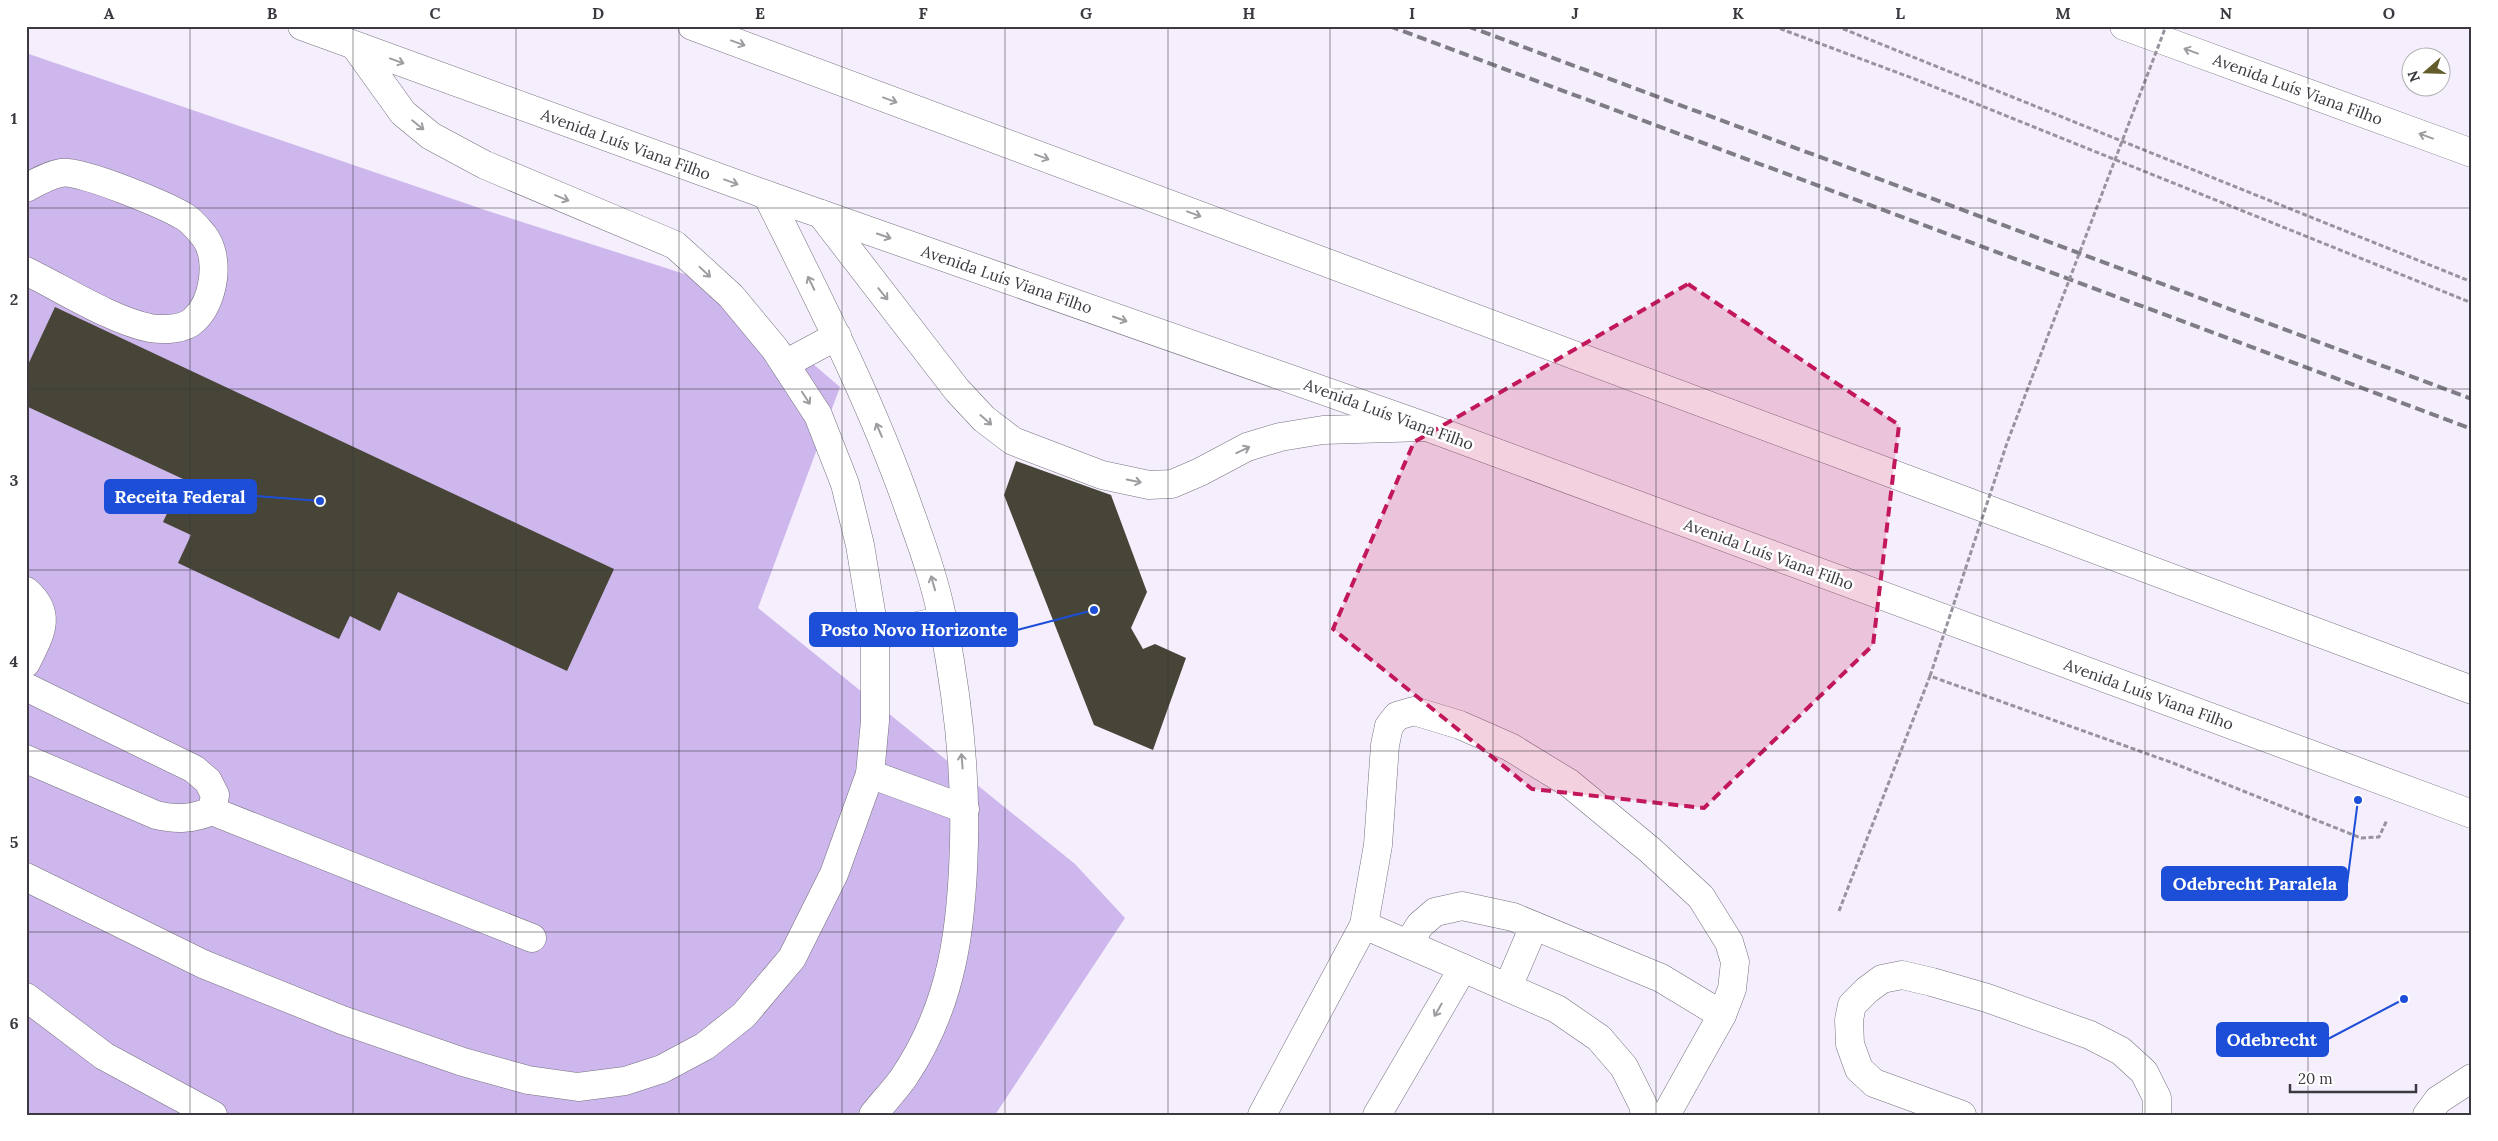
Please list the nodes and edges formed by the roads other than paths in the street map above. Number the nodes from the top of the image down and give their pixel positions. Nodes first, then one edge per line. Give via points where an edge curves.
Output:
1 (302, 26) edge
2 (692, 26) edge
3 (2124, 26) edge
4 (355, 46) junction
5 (2472, 152) edge
6 (26, 188) edge
7 (767, 195) junction
8 (821, 214) junction
9 (26, 271) edge
10 (837, 336) junction
11 (785, 364) junction
12 (1427, 427) junction
13 (26, 591) edge
14 (943, 620) junction
15 (876, 636) junction
16 (26, 663) edge
17 (26, 687) edge
18 (2472, 690) edge
19 (26, 759) edge
20 (870, 774) junction
21 (965, 809) junction
22 (212, 811) junction
23 (2472, 814) edge
24 (26, 877) edge
25 (1364, 925) junction
26 (1534, 926) junction
27 (532, 938) dead end
28 (1408, 944) junction
29 (1463, 968) junction
30 (1508, 987) junction
31 (26, 997) edge
32 (1722, 1015) junction
33 (2472, 1078) edge
34 (1941, 1112) edge
35 (212, 1115) edge
36 (873, 1115) edge
37 (1262, 1115) edge
38 (1377, 1115) edge
39 (1645, 1115) edge
40 (1666, 1115) edge
41 (2157, 1115) edge
42 (2427, 1115) edge

1 - 4 main road, Avenida Luís Viana Filho
2 -> 18 main road
5 -> 3 main road, Avenida Luís Viana Filho
4 -> 7 main road, Avenida Luís Viana Filho
4 -> 11 main road via 403,112 431,136 485,165 675,245 731,296
6 - 9 main road via 62,172 79,175 135,194 186,218 205,237 213,257 214,279 208,298 194,321 177,328 151,328 118,316
7 - 8 main road, Avenida Luís Viana Filho
10 -> 7 main road
8 -> 12 main road, Avenida Luís Viana Filho
8 -> 12 main road via 957,390 984,419 1013,441 1102,475 1149,485 1172,484 1247,447 1280,437 1323,430
10 - 11 main road
14 -> 10 main road via 896,470
11 -> 15 main road via 818,415 845,484 860,545
12 - 23 main road, Avenida Luís Viana Filho
13 - 16 main road via 36,599 42,628
14 - 15 main road
21 -> 14 main road via 958,720
15 - 20 main road via 875,721
17 - 22 main road via 194,769 208,781 215,796
19 - 22 main road via 156,816 194,818
20 - 21 main road
20 - 24 main road via 834,874 792,958 744,1015 705,1046 662,1068 625,1081 578,1087 528,1080 463,1062 342,1020 203,964
21 - 36 main road via 963,890 956,950 937,1016 904,1077
22 - 27 main road
25 - 28 main road
25 - 32 main road via 1378,845 1389,726 1397,716 1414,711 1460,725 1510,747 1569,783 1701,896 1729,942 1734,962 1732,989
25 - 37 main road
26 - 28 main road via 1513,917 1462,906 1435,912 1420,925
26 - 30 main road
26 - 32 main road via 1661,978
28 - 29 main road
29 - 30 main road
29 -> 38 main road
30 - 39 main road via 1557,1009 1600,1038 1624,1067
31 - 35 main road via 104,1056
32 - 40 main road
33 - 42 main road via 2438,1100
34 - 41 main road via 1874,1084 1859,1068 1850,1044 1852,1005 1882,979 1902,975 1932,982 2090,1035 2121,1051 2144,1072 2157,1098

